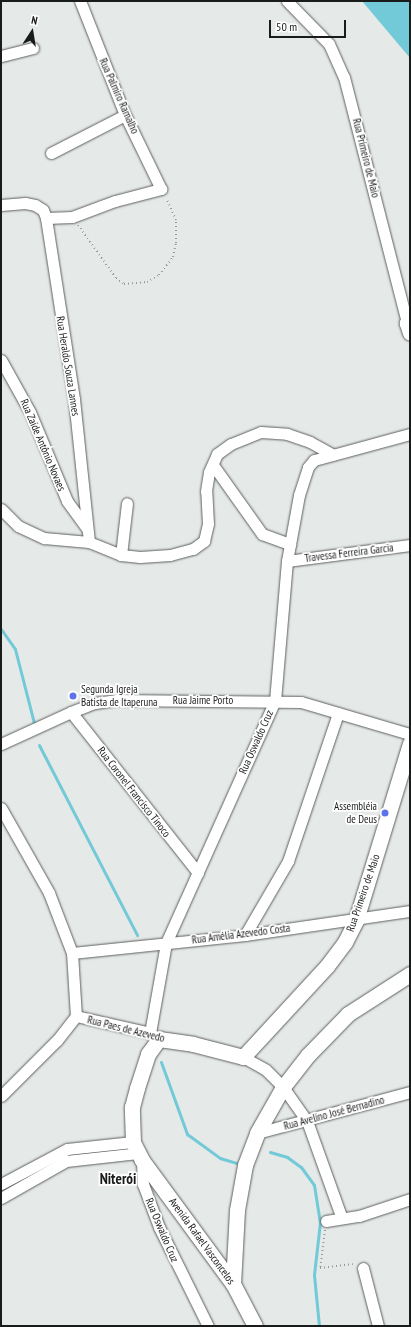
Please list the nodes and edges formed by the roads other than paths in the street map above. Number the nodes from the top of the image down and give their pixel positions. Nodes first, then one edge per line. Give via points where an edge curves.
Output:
1 (80, 1) edge
2 (287, 1) edge
3 (33, 48) dead end
4 (1, 56) edge
5 (125, 115) junction
6 (51, 153) dead end
7 (1, 205) edge
8 (46, 218) junction
9 (409, 326) edge
10 (1, 360) edge
11 (410, 434) edge
12 (333, 455) junction
13 (212, 465) junction
14 (127, 503) dead end
15 (1, 509) edge
16 (88, 530) junction
17 (89, 542) junction
18 (290, 544) junction
19 (410, 545) edge
20 (121, 555) junction
21 (287, 561) junction
22 (275, 700) junction
23 (71, 712) junction
24 (338, 713) junction
25 (410, 734) edge
26 (1, 744) edge
27 (410, 744) edge
28 (1, 808) edge
29 (198, 873) junction
30 (410, 911) edge
31 (356, 920) junction
32 (245, 934) junction
33 (166, 943) junction
34 (72, 953) junction
35 (410, 974) edge
36 (76, 1016) junction
37 (155, 1036) junction
38 (243, 1057) junction
39 (283, 1088) junction
40 (410, 1092) edge
41 (1, 1096) edge
42 (307, 1121) junction
43 (257, 1133) junction
44 (137, 1152) junction
45 (1, 1184) edge
46 (1, 1198) edge
47 (410, 1199) edge
48 (341, 1216) junction
49 (326, 1221) road end
50 (363, 1268) road end
51 (233, 1284) junction
52 (208, 1326) edge
53 (255, 1326) edge
54 (378, 1326) edge

1 - 5 street, Rua Palmiro Ramalho
2 - 9 street, Rua Primeiro de Maio via 329,44 344,77
3 - 4 street
5 - 6 street
5 - 8 street, Rua Palmiro Ramalho via 161,189 115,201 72,218
7 - 8 street via 25,203 43,210
8 - 16 street, Rua Heraldo Souza Lannes via 72,386
10 - 16 street, Rua Zaíde Antônio Novaes via 30,412 67,501
11 - 12 street, Rua Oswaldo Cruz
12 - 13 street via 310,442 287,434 261,432 231,444 217,454
12 - 18 street, Rua Oswaldo Cruz via 314,460 308,467 301,488
13 - 18 street via 262,534
13 - 20 street via 206,491 208,524 204,541 193,549 170,555 140,558
14 - 20 street
15 - 17 street via 18,526 31,534 44,538
16 - 17 street, Rua Heraldo Souza Lannes
17 - 20 street
18 - 21 street, Rua Oswaldo Cruz
19 - 21 street, Travessa Ferreira Garcia
21 - 22 street, Rua Oswaldo Cruz
22 - 23 street, Rua Jaime Porto via 116,700 95,702
22 - 24 street, Rua Jaime Porto via 301,702
22 - 29 street, Rua Oswaldo Cruz
23 - 26 street, Rua Jaime Porto
23 - 29 street, Rua Coronel Francisco Tinoco
24 - 25 street, Rua Jaime Porto
24 - 32 street via 288,861
27 - 31 main road, Rua Primeiro de Maio
28 - 34 street via 49,893
29 - 33 street, Rua Oswaldo Cruz
30 - 31 street, Rua Amélia Azevedo Costa
31 - 32 street, Rua Amélia Azevedo Costa
31 - 38 main road, Rua Primeiro de Maio via 345,942 327,966
32 - 33 street, Rua Amélia Azevedo Costa
33 - 34 street, Rua Amélia Azevedo Costa
33 - 37 street, Rua Oswaldo Cruz
34 - 36 street
35 - 39 main road via 348,1014 308,1055
36 - 37 street, Rua Paes de Azevedo
36 - 41 street via 57,1040
37 - 38 main road, Rua Paes de Azevedo
37 - 44 main road, Rua Oswaldo Cruz via 137,1088 131,1115
38 - 39 street, Rua Paes de Azevedo via 266,1070
39 - 42 street, Rua Paes de Azevedo
39 - 43 main road
40 - 42 street, Rua Avelino José Bernadino
42 - 43 street, Rua Avelino José Bernadino
42 - 48 street, Rua Paes de Azevedo
43 - 51 main road via 245,1165 237,1210
44 - 45 street via 68,1148
44 - 46 street via 66,1161
44 - 51 main road, Avenida Rafael Vasconcelos
44 - 52 street, Rua Oswaldo Cruz via 143,1184 159,1227
47 - 48 street via 359,1216
48 - 49 street
50 - 54 street
51 - 53 main road, Avenida Rafael Vasconcelos

